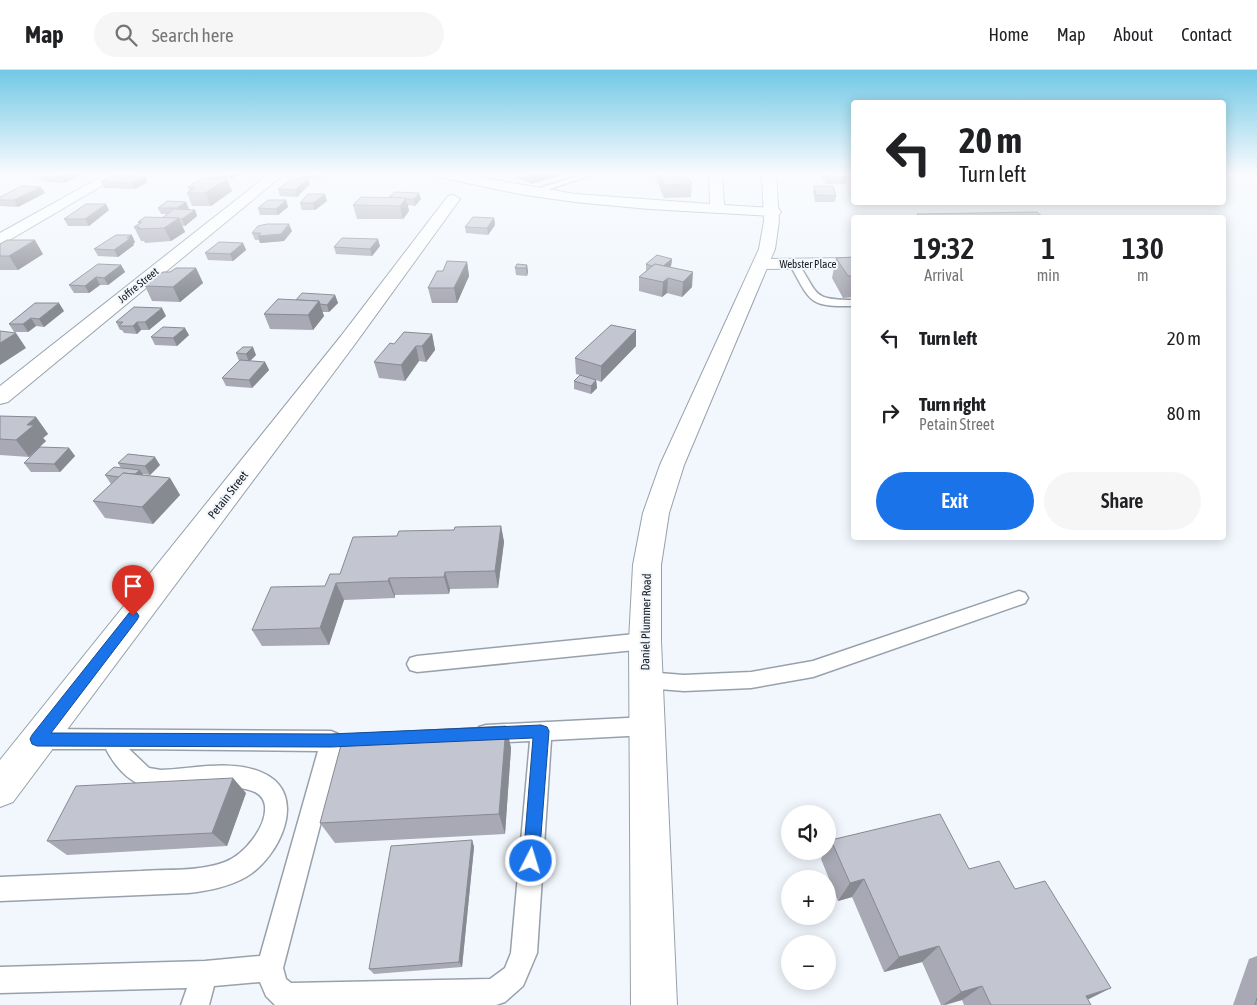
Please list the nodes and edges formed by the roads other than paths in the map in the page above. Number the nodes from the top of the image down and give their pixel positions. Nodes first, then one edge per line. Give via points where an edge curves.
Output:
1 (38, 218) edge
2 (223, 218) edge
3 (439, 218) edge
4 (773, 218) edge
5 (0, 239) edge
6 (762, 264) junction
7 (851, 264) edge
8 (795, 265) junction
9 (851, 303) edge
10 (0, 397) edge
11 (1019, 598) dead end
12 (645, 642) junction
13 (417, 664) dead end
14 (646, 680) junction
15 (647, 726) junction
16 (541, 731) junction
17 (465, 735) edge
18 (37, 739) junction
19 (112, 740) junction
20 (11, 760) edge
21 (0, 789) edge
22 (0, 889) edge
23 (270, 968) junction
24 (204, 974) junction
25 (0, 980) edge
26 (195, 1005) edge
27 (654, 1005) edge

1 - 5 street
2 - 10 street, Joffre Street
3 - 18 street, Petain Street via 348,340
4 - 6 street, Daniel Plummer Road
6 - 8 street, Webster Place
6 - 12 street, Daniel Plummer Road via 672,465 656,513 647,565
7 - 8 street, Webster Place
8 - 9 lane via 818,300
11 - 14 lane via 813,669 752,680 684,683
12 - 13 lane
12 - 14 street, Daniel Plummer Road
14 - 15 street, Daniel Plummer Road
15 - 16 lane
15 - 27 street, Daniel Plummer Road
16 - 17 lane
16 - 23 lane via 524,953 514,977 495,992 286,997 275,987
18 - 19 lane
18 - 20 street, Petain Street
19 - 22 lane via 117,751 146,778 184,781 242,776 268,786 275,796 277,809 270,833 238,868 203,880
19 - 23 lane via 341,740
20 - 21 street, Petain Street
23 - 24 lane
24 - 25 lane
24 - 26 lane

